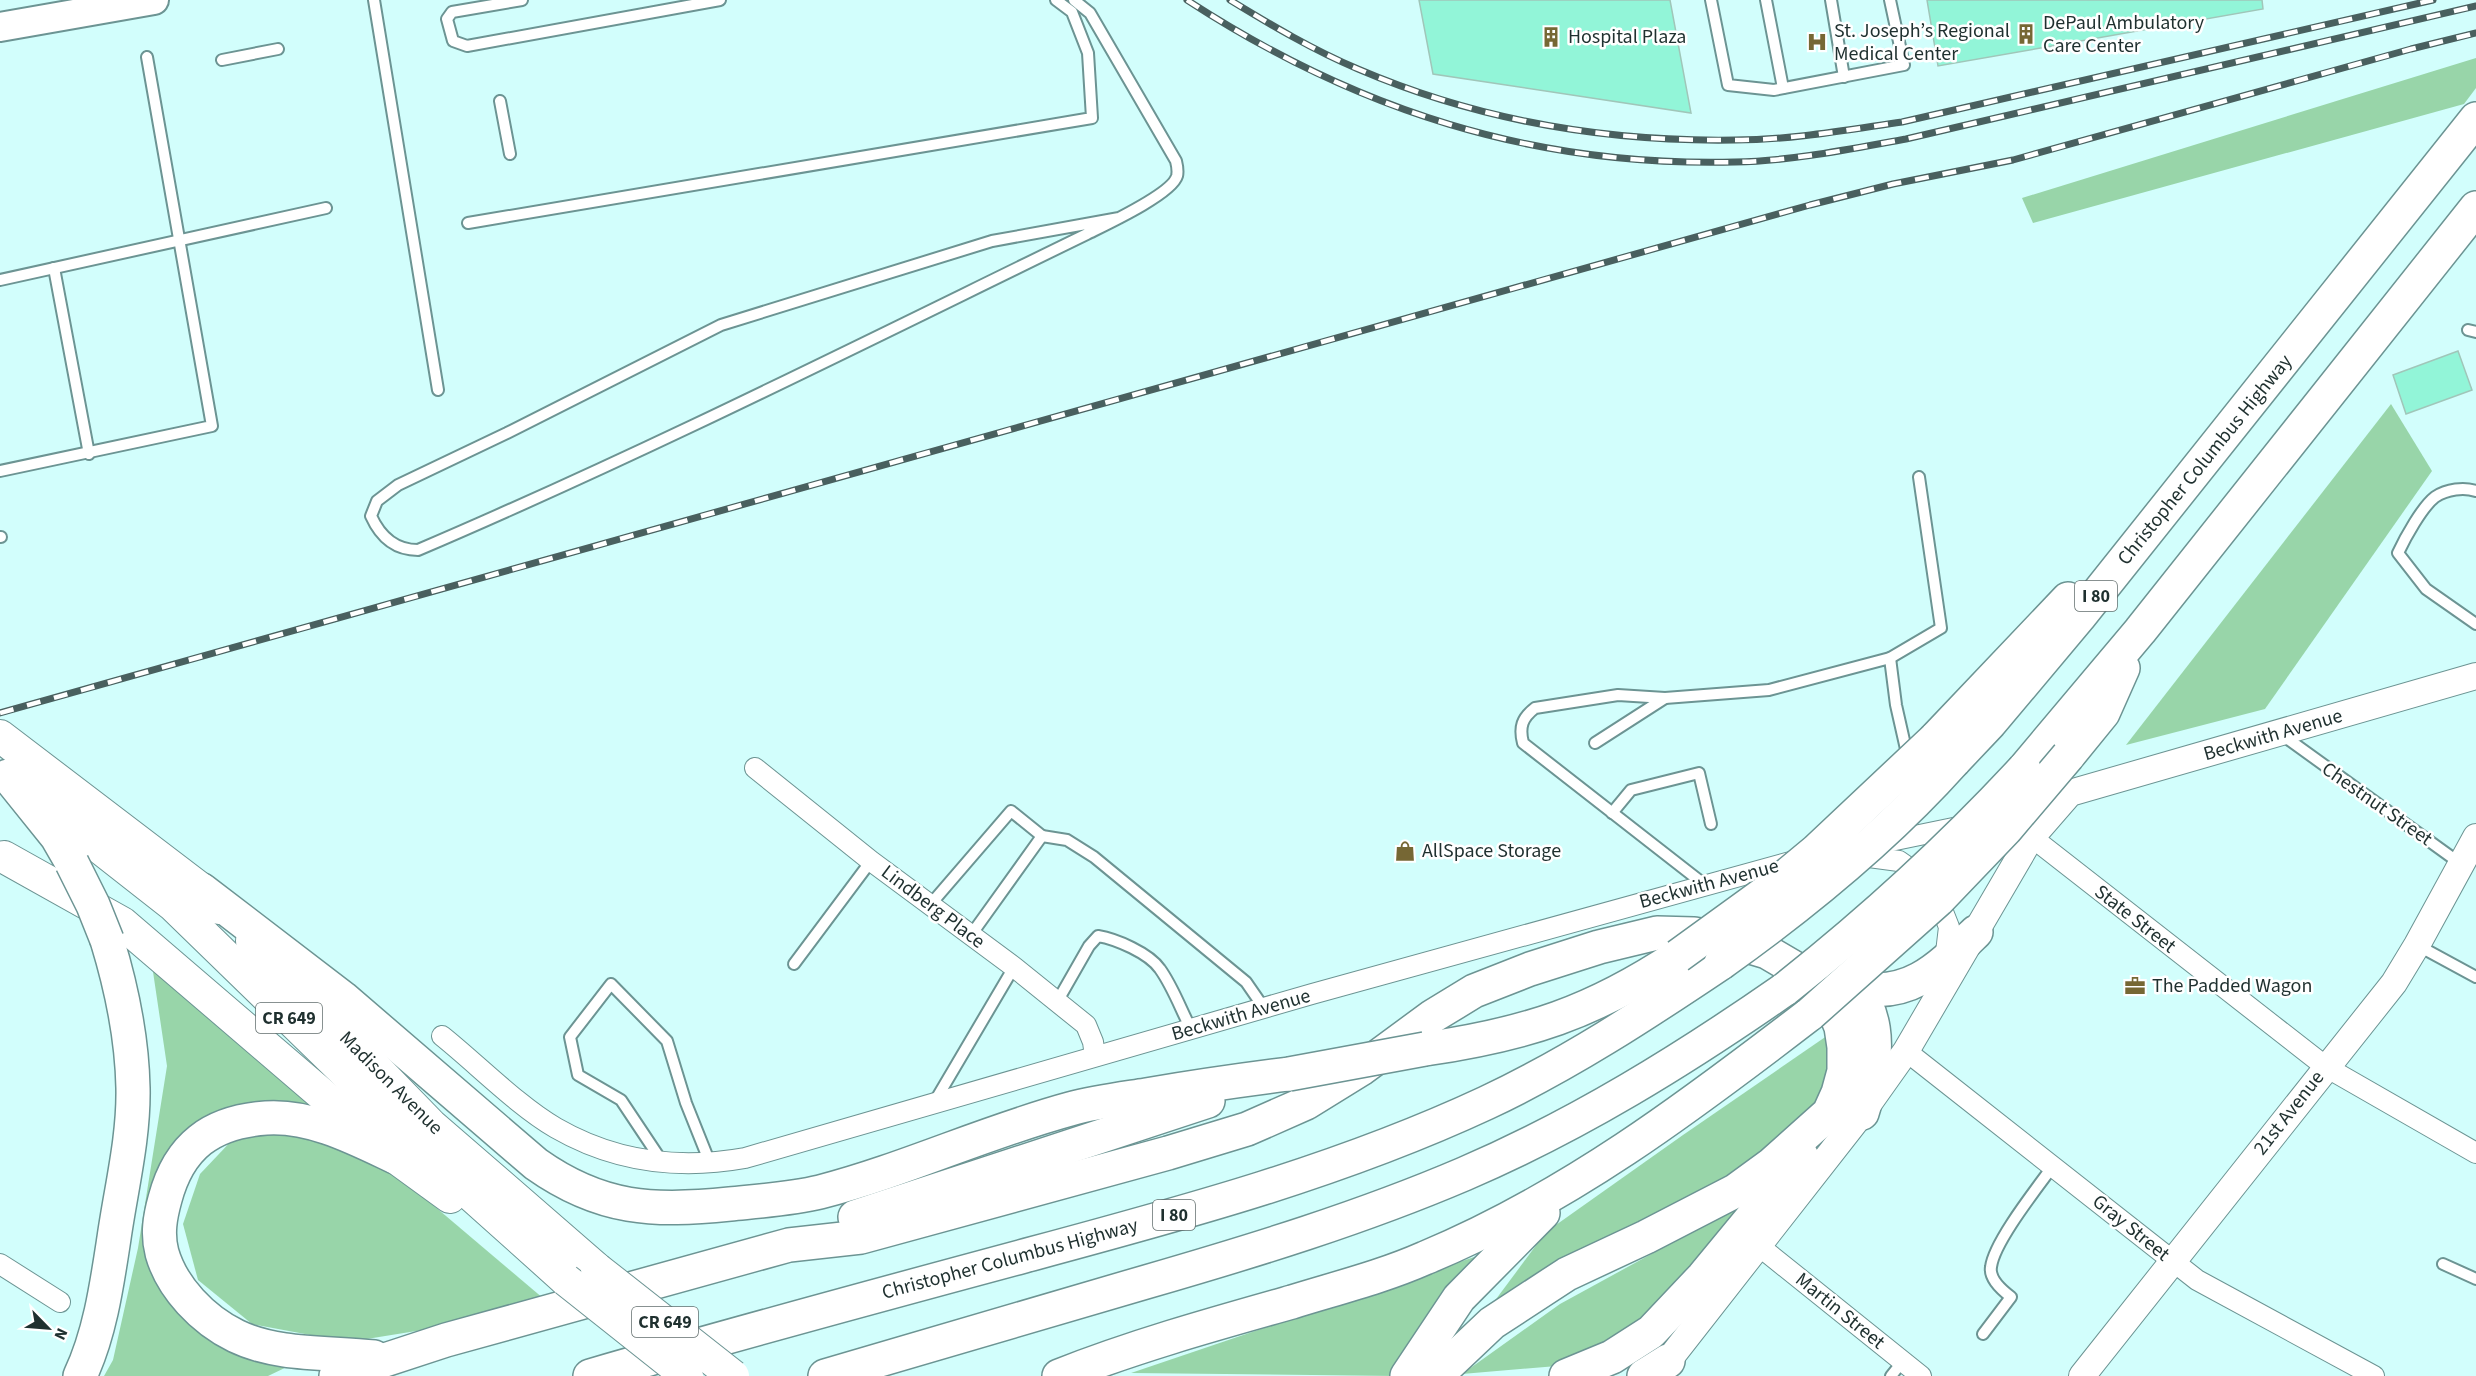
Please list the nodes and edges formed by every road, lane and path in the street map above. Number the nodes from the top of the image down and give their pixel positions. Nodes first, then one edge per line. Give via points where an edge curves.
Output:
1 (154, 0) edge
2 (374, 0) edge
3 (522, 0) edge
4 (720, 0) edge
5 (1056, 0) edge
6 (1074, 0) edge
7 (1711, 0) edge
8 (1766, 0) edge
9 (1831, 0) edge
10 (1890, 0) edge
11 (658, 6) edge
12 (0, 27) edge
13 (278, 48) dead end
14 (147, 57) dead end
15 (222, 60) dead end
16 (1844, 77) junction
17 (1783, 88) junction
18 (500, 100) dead end
19 (2476, 119) edge
20 (510, 154) dead end
21 (326, 208) dead end
22 (2476, 208) edge
23 (1119, 218) junction
24 (468, 223) dead end
25 (179, 240) junction
26 (54, 268) junction
27 (0, 280) edge
28 (438, 390) dead end
29 (89, 454) junction
30 (0, 471) edge
31 (1919, 477) dead end
32 (2476, 491) edge
33 (2476, 624) edge
34 (2140, 631) junction
35 (1890, 658) junction
36 (2476, 676) edge
37 (1665, 698) junction
38 (2280, 734) junction
39 (0, 736) edge
40 (1595, 743) dead end
41 (1945, 750) junction
42 (755, 768) dead end
43 (4, 772) edge
44 (1908, 779) dead end
45 (1908, 790) dead end
46 (2070, 793) junction
47 (1612, 813) junction
48 (2008, 816) junction
49 (1711, 824) dead end
50 (1042, 836) junction
51 (1910, 837) junction
52 (2476, 837) edge
53 (2030, 838) junction
54 (1836, 852) junction
55 (871, 861) junction
56 (1, 862) edge
57 (2469, 868) edge
58 (1705, 885) junction
59 (202, 890) junction
60 (930, 905) junction
61 (1976, 932) junction
62 (971, 935) junction
63 (1634, 937) junction
64 (2417, 945) junction
65 (1945, 962) junction
66 (794, 964) dead end
67 (1014, 967) junction
68 (2476, 977) edge
69 (1854, 987) junction
70 (1057, 1002) junction
71 (1264, 1008) junction
72 (1191, 1029) junction
73 (442, 1036) dead end
74 (1906, 1051) junction
75 (1095, 1056) junction
76 (2326, 1067) junction
77 (1289, 1074) junction
78 (934, 1104) junction
79 (1829, 1113) junction
80 (1862, 1113) junction
81 (2476, 1153) edge
82 (395, 1157) junction
83 (663, 1163) junction
84 (710, 1163) junction
85 (2053, 1166) junction
86 (1589, 1174) junction
87 (789, 1245) junction
88 (1759, 1246) junction
89 (2172, 1261) junction
90 (0, 1264) edge
91 (2444, 1264) dead end
92 (2476, 1279) edge
93 (566, 1280) junction
94 (60, 1302) dead end
95 (1983, 1334) dead end
96 (385, 1359) junction
97 (1897, 1369) edge
98 (1656, 1371) edge
99 (80, 1376) edge
100 (336, 1376) edge
101 (590, 1376) edge
102 (687, 1376) edge
103 (734, 1376) edge
104 (825, 1376) edge
105 (1059, 1376) edge
106 (1407, 1376) edge
107 (1436, 1376) edge
108 (1566, 1376) edge
109 (1921, 1376) edge
110 (2082, 1376) edge
111 (2374, 1376) edge

1 - 12 main road
2 - 28 lane
3 - 11 lane via 453,12 447,19 453,41 467,46
4 - 11 lane
5 - 24 lane via 1072,12 1088,53 1092,118
6 - 23 lane via 1090,13 1176,161 1177,176 1167,190
7 - 17 lane via 1728,85
8 - 17 lane
9 - 16 lane
10 - 16 lane via 1904,65
13 - 15 lane
14 - 25 lane
16 - 17 lane
18 - 20 lane
19 - 41 highway, Christopher Columbus Highway / I 80 via 2041,663
21 - 25 lane
22 - 34 highway
23 - 23 lane via 716,414 418,550 406,550 386,539 371,516 377,501 398,485 721,325 992,241
25 - 26 lane
25 - 29 lane via 212,426
26 - 27 lane
26 - 29 lane
29 - 30 lane
31 - 35 lane via 1941,628
32 - 33 lane via 2464,487 2435,497 2408,532 2398,553 2426,589
34 - 86 highway, bridge via 2103,713 2006,829 1938,900 1809,1014 1719,1084
34 - 104 highway, bridge via 2024,769 1896,897 1785,989 1602,1107 1464,1174 1321,1229
35 - 37 lane via 1769,690
35 - 44 lane via 1908,756
36 - 38 street, Beckwith Avenue
37 - 40 lane
37 - 47 lane via 1618,695 1535,708 1526,715 1520,729 1523,742
38 - 46 street, Beckwith Avenue
38 - 57 lane, Chestnut Street
39 - 59 main road, Madison Avenue / CR 649
41 - 77 highway, bridge via 1769,890 1678,956 1609,998 1503,1036
41 - 101 highway, Christopher Columbus Highway / I 80, bridge via 1901,816 1811,895 1721,963 1620,1031 1485,1103 1340,1162 1194,1209
42 - 55 street, Lindberg Place
43 - 93 main road, Madison Avenue / CR 649 via 174,906 469,1193
43 - 99 highway, bridge via 57,837 93,904 107,940 127,1018 133,1090 130,1132 110,1262
45 - 51 lane
46 - 48 street, Beckwith Avenue
46 - 53 street
47 - 49 lane via 1631,790 1699,773
47 - 58 lane
48 - 51 street, Beckwith Avenue
48 - 53 street, State Street
50 - 60 lane via 1011,812
50 - 62 lane
50 - 71 lane via 1067,840 1094,857 1246,982
51 - 54 street, Beckwith Avenue
52 - 57 street, 21st Avenue
53 - 61 street
53 - 76 street, State Street
54 - 58 street, Beckwith Avenue
54 - 65 street via 1899,861 1932,884 1949,927
55 - 60 street, Lindberg Place
55 - 66 lane
56 - 82 main road via 122,923
57 - 64 street, 21st Avenue
58 - 71 street, Beckwith Avenue
59 - 77 highway via 343,998 536,1164 592,1196 618,1203 698,1208 818,1192 1070,1109
59 - 103 main road, Madison Avenue / CR 649, bridge via 431,1125 597,1269
60 - 62 street, Lindberg Place
61 - 65 highway
61 - 74 street
62 - 67 street, Lindberg Place
63 - 69 highway via 1664,924 1723,916 1783,936 1832,965
63 - 79 highway via 1677,933 1713,937 1767,952 1803,973 1834,1010 1841,1027 1844,1071
63 - 87 highway via 1474,991 1306,1103 1247,1129 861,1237
64 - 68 lane
64 - 76 street, 21st Avenue via 2394,983
65 - 69 highway via 1898,988
67 - 70 street, Lindberg Place
67 - 78 lane
69 - 80 highway via 1870,1011 1876,1040 1870,1089
70 - 72 lane via 1089,946 1098,936 1112,938 1159,968
70 - 75 street, Lindberg Place via 1086,1025
71 - 72 street, Beckwith Avenue
72 - 75 street, Beckwith Avenue
73 - 83 street, Beckwith Avenue via 556,1128 604,1150
74 - 80 street
74 - 85 street, Gray Street
75 - 78 street, Beckwith Avenue
76 - 81 street, State Street
76 - 89 street, 21st Avenue
77 - 87 highway via 853,1217
78 - 84 street, Beckwith Avenue via 745,1158
79 - 107 highway via 1773,1164 1735,1191 1567,1274 1492,1323
79 - 108 highway via 1800,1160 1672,1312 1633,1346
80 - 88 street
82 - 93 main road
82 - 96 highway via 346,1133 293,1119 267,1118 229,1125 198,1140 186,1153 169,1184 159,1236 170,1271 192,1304 236,1336 275,1348
83 - 84 street, Beckwith Avenue
83 - 84 lane via 621,1100 578,1075 570,1037 611,984 667,1041
85 - 89 street, Gray Street
85 - 95 lane via 2012,1223 1993,1261 1993,1277 2011,1297
86 - 105 highway via 1424,1259
86 - 106 highway via 1511,1243 1459,1298
87 - 96 highway
88 - 97 street, Martin Street
88 - 98 street
89 - 110 street, 21st Avenue
89 - 111 street, Gray Street via 2197,1280
90 - 94 street
91 - 92 lane
93 - 102 main road, Madison Avenue / CR 649, bridge
96 - 100 highway
97 - 109 street, Martin Street

